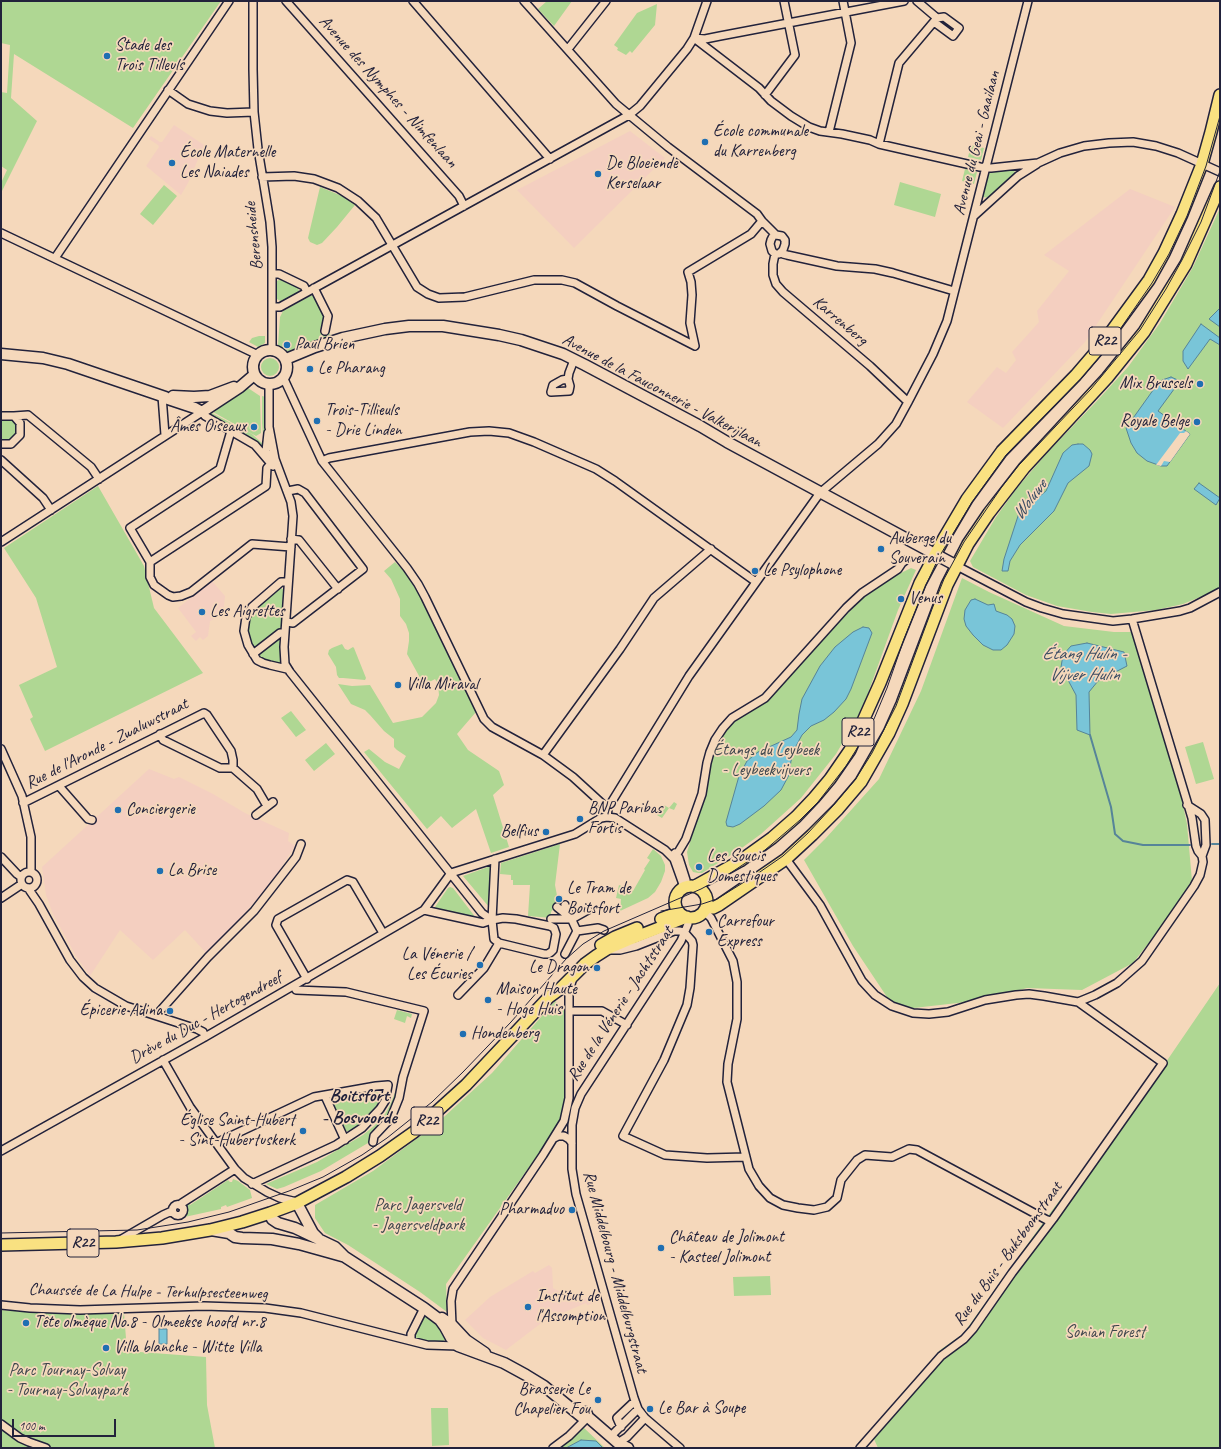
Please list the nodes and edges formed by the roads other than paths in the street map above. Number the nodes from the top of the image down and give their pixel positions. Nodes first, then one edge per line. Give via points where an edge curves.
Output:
1 (229, 1) edge
2 (253, 1) edge
3 (286, 1) edge
4 (413, 1) edge
5 (524, 1) edge
6 (606, 1) edge
7 (707, 1) edge
8 (784, 1) edge
9 (843, 1) edge
10 (904, 1) edge
11 (917, 1) edge
12 (1028, 1) edge
13 (846, 12) junction
14 (788, 23) junction
15 (694, 38) junction
16 (568, 50) junction
17 (168, 90) junction
18 (765, 95) junction
19 (1220, 95) edge
20 (254, 112) junction
21 (629, 115) junction
22 (829, 132) junction
23 (879, 144) junction
24 (550, 159) junction
25 (1038, 163) junction
26 (1202, 164) junction
27 (986, 167) junction
28 (1220, 172) edge
29 (262, 177) junction
30 (1220, 188) edge
31 (464, 206) junction
32 (974, 216) junction
33 (762, 221) junction
34 (1, 233) edge
35 (776, 235) junction
36 (393, 246) junction
37 (778, 253) junction
38 (55, 258) junction
39 (273, 274) junction
40 (311, 290) junction
41 (954, 292) junction
42 (273, 307) junction
43 (325, 331) dead end
44 (272, 350) junction
45 (1, 354) edge
46 (258, 355) junction
47 (286, 359) junction
48 (574, 360) junction
49 (250, 378) junction
50 (284, 379) junction
51 (568, 379) dead end
52 (269, 385) junction
53 (164, 396) junction
54 (207, 396) junction
55 (908, 402) junction
56 (212, 407) junction
57 (202, 412) junction
58 (1, 416) edge
59 (14, 416) junction
60 (231, 431) junction
61 (165, 436) junction
62 (1, 444) edge
63 (1, 460) edge
64 (273, 461) junction
65 (322, 461) junction
66 (99, 479) junction
67 (288, 491) junction
68 (821, 492) junction
69 (51, 510) junction
70 (1, 542) edge
71 (291, 543) junction
72 (710, 549) junction
73 (935, 554) junction
74 (906, 560) dead end
75 (150, 562) junction
76 (957, 566) junction
77 (288, 582) junction
78 (756, 582) junction
79 (338, 588) junction
80 (1220, 592) edge
81 (1132, 619) junction
82 (286, 622) junction
83 (285, 633) junction
84 (253, 654) junction
85 (287, 669) junction
86 (160, 734) junction
87 (1, 749) edge
88 (543, 755) junction
89 (233, 768) junction
90 (59, 786) junction
91 (24, 803) junction
92 (1188, 805) junction
93 (608, 813) junction
94 (256, 815) dead end
95 (92, 820) dead end
96 (301, 844) dead end
97 (1202, 856) junction
98 (1, 857) edge
99 (675, 857) junction
100 (495, 859) junction
101 (786, 859) junction
102 (31, 872) junction
103 (451, 873) junction
104 (26, 884) junction
105 (689, 886) junction
106 (1, 898) edge
107 (565, 905) dead end
108 (557, 907) dead end
109 (705, 909) junction
110 (424, 910) junction
111 (588, 910) dead end
112 (683, 914) junction
113 (551, 919) dead end
114 (572, 919) junction
115 (492, 920) junction
116 (604, 930) dead end
117 (577, 931) junction
118 (384, 933) junction
119 (685, 933) junction
120 (502, 943) junction
121 (607, 949) junction
122 (565, 954) dead end
123 (573, 975) junction
124 (307, 979) junction
125 (294, 986) junction
126 (458, 995) dead end
127 (549, 997) junction
128 (1078, 1002) junction
129 (574, 1011) dead end
130 (159, 1016) junction
131 (627, 1025) junction
132 (205, 1036) junction
133 (163, 1060) junction
134 (402, 1084) junction
135 (388, 1086) junction
136 (570, 1091) junction
137 (581, 1094) junction
138 (325, 1096) junction
139 (554, 1138) junction
140 (345, 1140) junction
141 (373, 1142) dead end
142 (216, 1143) junction
143 (572, 1143) junction
144 (1, 1151) edge
145 (746, 1157) junction
146 (235, 1169) junction
147 (252, 1184) junction
148 (297, 1203) junction
149 (270, 1213) junction
150 (1051, 1221) junction
151 (210, 1230) junction
152 (319, 1239) junction
153 (116, 1242) junction
154 (1, 1245) edge
155 (346, 1257) junction
156 (1, 1305) edge
157 (428, 1311) junction
158 (452, 1325) junction
159 (412, 1341) junction
160 (460, 1347) junction
161 (504, 1363) junction
162 (635, 1401) junction
163 (638, 1409) junction
164 (588, 1417) junction
165 (646, 1418) junction
166 (1, 1424) edge
167 (621, 1427) junction
168 (615, 1443) edge
169 (46, 1448) edge
170 (553, 1448) edge
171 (628, 1448) edge
172 (680, 1448) edge
173 (860, 1448) edge

1 - 17 street
2 - 20 street, Berensheide
3 - 31 street, Avenue des Nymphes - Nimfenlaan via 459,196
4 - 24 street
5 - 16 street
6 - 16 street
7 - 15 street
8 - 14 street
9 - 13 street
10 - 13 street
11 - 23 street via 935,20 899,63
12 - 27 street, Avenue du Geai - Gaailaan
13 - 14 street
13 - 22 street via 851,44
14 - 15 street via 705,39
14 - 18 street via 794,57
15 - 18 street
15 - 21 street via 645,101
16 - 21 street
17 - 20 street via 188,104 210,111
17 - 38 street
18 - 22 street via 797,121
19 - 26 main road, R22
20 - 29 street, Berensheide
21 - 24 street
21 - 33 street via 757,214
22 - 23 street
23 - 27 street
24 - 31 street
25 - 26 street via 1084,146 1133,142 1178,153
25 - 27 street
25 - 32 street via 1018,176
26 - 28 street
26 - 73 main road, R22 via 1182,214 1149,280 1089,361 1002,451 967,499
27 - 32 street, Avenue du Geai - Gaailaan
29 - 36 street via 305,177 338,188 358,201 376,218
29 - 39 street, Berensheide via 272,235
30 - 76 main road, R22 via 1186,264 1144,332 1107,378 1010,485 968,544
31 - 36 street
32 - 41 street, Avenue du Geai - Gaailaan
33 - 35 street
33 - 36 street via 751,234 688,272 692,295 690,323 695,346 575,283 562,280 534,280 465,297 439,298 417,287
34 - 38 street
35 - 37 street via 770,244 772,251
35 - 37 street via 782,236 785,240 784,248
36 - 40 street
37 - 41 street via 838,266 893,272
37 - 55 street, Karrenberg via 773,264 776,284
38 - 46 street
39 - 40 street via 279,274
39 - 42 street, Berensheide
40 - 42 street via 280,307
40 - 43 street via 328,316
41 - 55 street, Avenue du Geai - Gaailaan via 947,321
42 - 44 street, Berensheide
44 - 46 street via 264,350
44 - 47 street via 281,353
45 - 53 street via 43,358 68,364
46 - 49 street via 254,360
47 - 48 street, Avenue de la Fauconnerie - Valkerijlaan via 351,336 409,326 443,326 499,335 557,352
47 - 50 street via 287,370
48 - 51 street
48 - 68 street, Avenue de la Fauconnerie - Valkerijlaan
49 - 52 street
49 - 54 street
49 - 56 street
50 - 52 street
50 - 65 street
52 - 64 street via 269,427
53 - 54 street
53 - 57 street
53 - 61 street
54 - 56 street via 213,400
54 - 57 street via 201,408
55 - 68 street, Avenue du Geai - Gaailaan via 896,424 878,444
56 - 57 street
57 - 60 street
57 - 61 street
58 - 59 street
59 - 62 street via 20,423 20,435 11,444
59 - 66 street via 28,415 90,467
60 - 64 street
60 - 75 street via 220,469 130,528
61 - 66 street
63 - 69 street via 43,498
64 - 67 street
64 - 75 street via 267,468 266,486
65 - 72 street via 470,432 509,434 596,469
65 - 88 street via 418,584 484,719 492,727
66 - 69 street
67 - 71 street via 293,516
67 - 79 street via 298,489 305,493 363,570
68 - 73 street, Avenue de la Fauconnerie - Valkerijlaan
68 - 78 street, Avenue du Geai - Gaailaan
69 - 70 street
71 - 75 street via 252,544 191,592 181,596 168,596 154,585 150,577
71 - 77 street
71 - 79 street via 299,540
72 - 78 street
72 - 88 street via 654,598
73 - 76 street, Avenue de la Fauconnerie - Valkerijlaan
73 - 105 main road, R22 via 920,583 850,750 830,780 772,838 740,861
74 - 99 street via 898,569 862,593 846,608 765,698 732,718 723,728 706,763 702,794 695,815 686,839
76 - 81 street via 1042,608 1080,617 1113,621
76 - 101 main road, R22 via 930,627 902,704 861,782 812,836
77 - 82 street
77 - 84 street via 282,582 252,606 247,614 244,631
78 - 93 street, Avenue du Geai - Gaailaan via 689,676
79 - 82 street via 293,623
80 - 81 street via 1190,608
81 - 92 street
82 - 83 street
83 - 84 street via 280,633
83 - 85 street via 284,656
84 - 85 street via 263,663
85 - 103 street
86 - 89 street via 163,740 220,768
86 - 89 street, Rue de l'Aronde - Zwaluwstraat via 204,713 231,750
86 - 90 street, Rue de l'Aronde - Zwaluwstraat
87 - 91 street
88 - 93 street via 573,777
89 - 94 street via 270,804
90 - 91 street, Rue de l'Aronde - Zwaluwstraat
90 - 95 street via 88,819
91 - 102 street via 31,838
92 - 97 street via 1196,846
92 - 97 street via 1205,820 1206,845
93 - 99 street via 665,850 674,853
93 - 100 street via 581,831
96 - 130 street via 296,857 254,911 208,957 160,1011
97 - 128 street via 1203,862 1194,886 1142,961 1117,983
98 - 104 street
99 - 105 street via 678,858
100 - 103 street
100 - 115 street
101 - 109 main road, R22 via 719,905
101 - 128 street via 820,905 862,981 892,1006 913,1013 929,1014 948,1012 985,1000 1016,995 1044,996
102 - 104 street via 25,872
102 - 104 street via 37,877 37,882
103 - 110 street, Drève du Duc - Hertogendreef
103 - 115 street via 482,913
104 - 106 street
104 - 130 street via 70,960 83,977 95,988 126,1006
105 - 109 main road via 700,888 705,894
105 - 112 main road via 679,891 675,899
107 - 114 street
108 - 114 street
109 - 112 main road, R22 via 697,916
109 - 145 street via 733,961 737,982 737,1019 727,1082
110 - 115 street via 483,923
110 - 118 street, Drève du Duc - Hertogendreef
111 - 114 street
112 - 119 street, Rue de la Vénerie - Jachtstraat via 688,924
112 - 121 main road, R22
112 - 127 main road, R22 via 615,937 602,945 575,966
113 - 114 street
114 - 117 street
115 - 120 street via 494,939
115 - 120 street via 516,919 550,926 556,931 553,950 548,954
116 - 117 street via 598,928
117 - 122 street
118 - 124 street, Drève du Duc - Hertogendreef
118 - 124 street via 353,882 347,880 278,919 276,925
119 - 121 street via 674,931 636,946 615,951
119 - 131 street, Rue de la Vénerie - Jachtstraat
119 - 145 street via 693,945 687,1005 664,1060 623,1136 665,1155
120 - 126 street via 484,968
121 - 123 main road, R22
123 - 127 main road, R22 via 560,990
123 - 136 street via 569,992
124 - 125 street, Drève du Duc - Hertogendreef
125 - 132 street, Drève du Duc - Hertogendreef
125 - 134 street via 296,990 341,992 424,1011
127 - 148 main road, R22 via 466,1085 414,1132 367,1164
128 - 150 street, Rue du Buis - Buksboomstraat via 1163,1063
129 - 131 street via 607,1012
130 - 132 street via 197,1029
131 - 137 street, Rue de la Vénerie - Jachtstraat
132 - 133 street, Drève du Duc - Hertogendreef
133 - 142 street via 190,1107
133 - 144 street, Drève du Duc - Hertogendreef
134 - 135 street
134 - 141 street via 400,1098 391,1118 374,1136
135 - 138 street
135 - 140 street via 385,1101 380,1109 362,1128
136 - 137 street, Rue de la Vénerie - Jachtstraat
136 - 139 street via 564,1121
137 - 143 street, Rue Middelbourg - Middelburgstraat via 573,1119
138 - 140 street
138 - 142 street via 314,1097
139 - 143 street via 564,1136
139 - 158 street via 453,1289
140 - 147 street
142 - 146 street
143 - 162 street, Rue Middelbourg - Middelburgstraat via 572,1169 576,1194
145 - 150 street via 749,1169 770,1198 782,1205 814,1210 827,1207 837,1198 841,1180 857,1160 865,1155 892,1157 909,1149 917,1150
146 - 147 street
146 - 153 street via 182,1203 182,1215 176,1216 172,1211
147 - 148 street via 275,1196
148 - 149 main road, R22
148 - 152 street
149 - 151 main road, R22
149 - 152 street via 272,1219 278,1223
150 - 173 street, Rue du Buis - Buksboomstraat via 973,1329 941,1356
151 - 153 main road, R22
151 - 155 street via 229,1233 235,1237 272,1239 299,1244
152 - 155 street
153 - 154 main road, R22
155 - 157 street
156 - 159 street, Chaussée de La Hulpe - Terhulpsesteenweg via 80,1310 204,1306 264,1308 301,1313
157 - 158 street
157 - 159 street via 411,1334
157 - 160 street via 445,1327
158 - 161 street via 466,1340
159 - 160 street, Chaussée de La Hulpe - Terhulpsesteenweg via 432,1346
160 - 161 street, Chaussée de La Hulpe - Terhulpsesteenweg
161 - 164 street, Chaussée de La Hulpe - Terhulpsesteenweg via 552,1388 587,1413
162 - 163 street, Rue Middelbourg - Middelburgstraat
162 - 167 street via 617,1418
163 - 165 street
163 - 167 street
164 - 168 street, Chaussée de La Hulpe - Terhulpsesteenweg
164 - 170 street
165 - 168 street via 627,1437
165 - 172 street
166 - 169 street via 20,1438
167 - 168 street
168 - 171 street, Chaussée de La Hulpe - Terhulpsesteenweg

